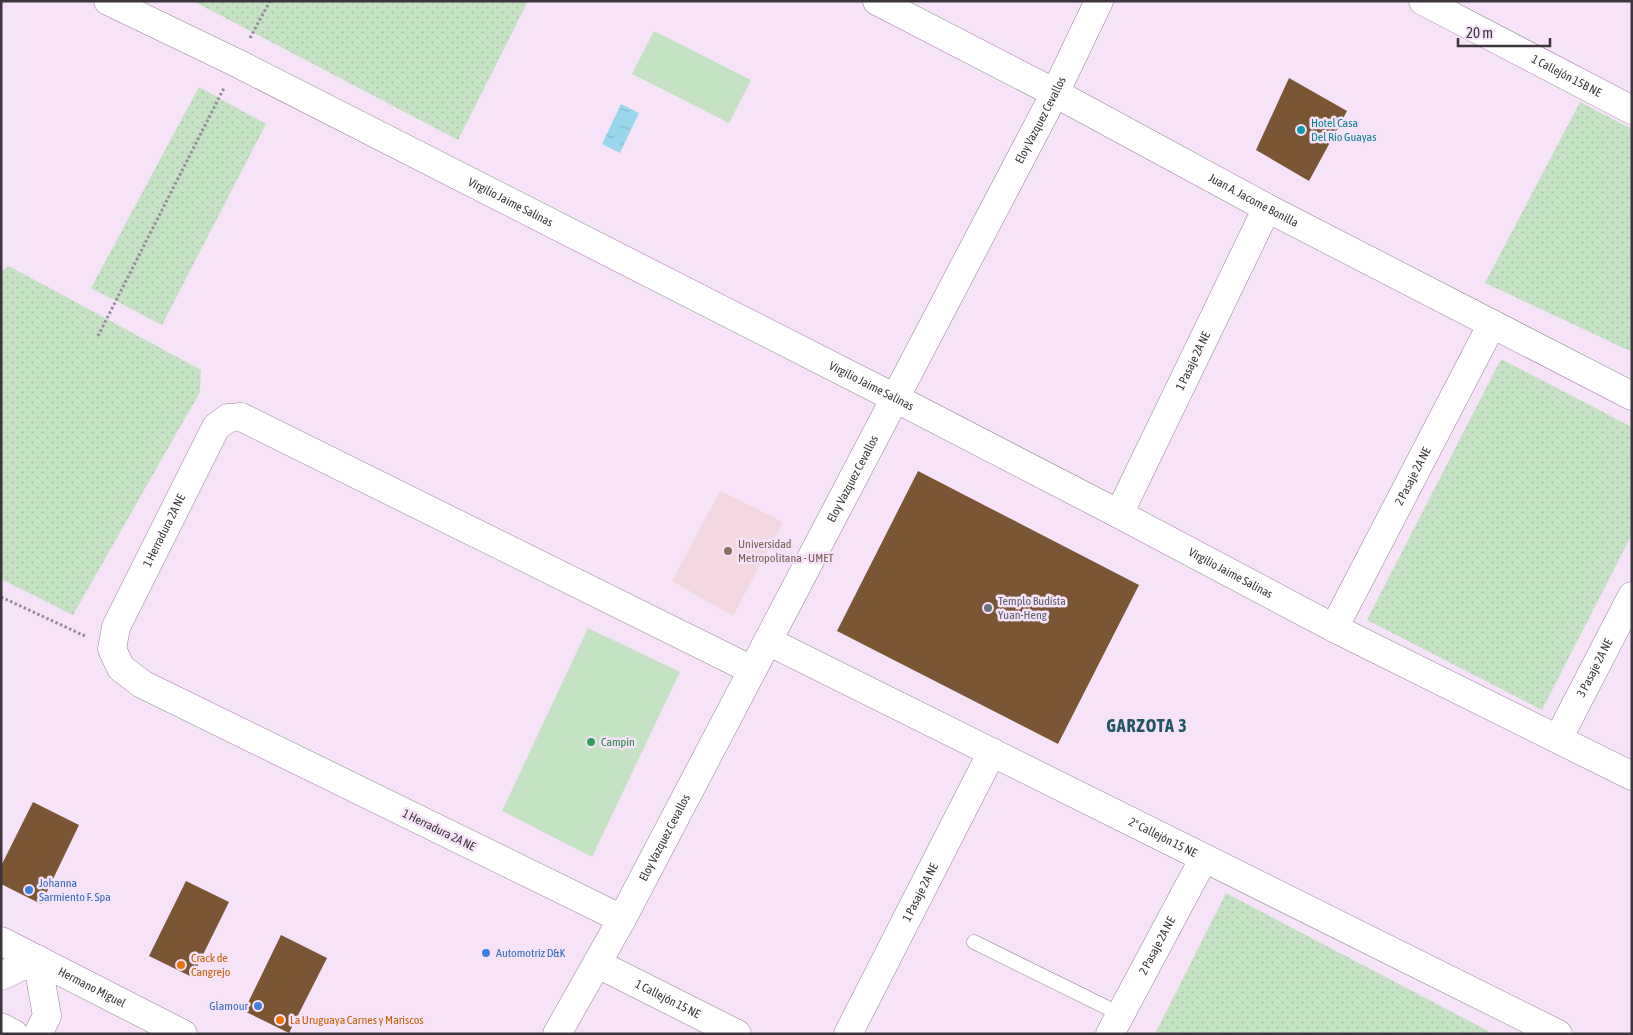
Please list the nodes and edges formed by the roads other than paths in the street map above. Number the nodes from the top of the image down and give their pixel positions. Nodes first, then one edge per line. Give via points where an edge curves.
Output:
1 (108, 1) edge
2 (877, 1) edge
3 (1099, 1) edge
4 (1422, 1) edge
5 (1055, 93) junction
6 (1632, 110) edge
7 (1267, 208) junction
8 (1492, 324) junction
9 (1632, 396) edge
10 (895, 398) junction
11 (1119, 514) junction
12 (1632, 596) edge
13 (1334, 628) junction
14 (768, 641) junction
15 (752, 670) junction
16 (1558, 739) junction
17 (992, 752) junction
18 (1632, 776) edge
19 (1204, 858) junction
20 (622, 919) junction
21 (1, 941) edge
22 (974, 942) dead end
23 (37, 960) junction
24 (598, 964) junction
25 (1, 976) edge
26 (1115, 1024) edge
27 (1, 1027) edge
28 (1548, 1032) edge
29 (14, 1034) edge
30 (38, 1034) edge
31 (183, 1034) edge
32 (557, 1034) edge
33 (737, 1034) edge
34 (848, 1034) edge

1 - 10 street, Virgilio Jaime Salinas
2 - 5 street, Juan A. Jacome Bonilla
3 - 5 street, Eloy Vazquez Cevallos
4 - 6 street, 1 Callejón 15B NE
5 - 7 street, Juan A. Jacome Bonilla
5 - 10 street, Eloy Vazquez Cevallos
7 - 8 street, Juan A. Jacome Bonilla
7 - 11 street, 1 Pasaje 2A NE
8 - 9 street, Juan A. Jacome Bonilla
8 - 13 street, 2 Pasaje 2A NE
10 - 11 street, Virgilio Jaime Salinas
10 - 14 street, Eloy Vazquez Cevallos
11 - 13 street, Virgilio Jaime Salinas
12 - 16 street, 3 Pasaje 2A NE
13 - 16 street, Virgilio Jaime Salinas
14 - 15 street, Eloy Vazquez Cevallos
14 - 17 street, 2° Callejón 15 NE
15 - 20 street, Eloy Vazquez Cevallos
15 - 20 street, 1 Herradura 2A NE via 241,417 228,418 216,427 116,627 112,649 121,668 142,684
16 - 18 street, Virgilio Jaime Salinas
17 - 19 street, 2° Callejón 15 NE
17 - 34 street, 1 Pasaje 2A NE
19 - 26 street, 2 Pasaje 2A NE
19 - 28 street, 2° Callejón 15 NE
20 - 24 street, Eloy Vazquez Cevallos
21 - 23 street, Hermano Miguel
22 - 26 lane
23 - 25 street
23 - 30 street via 47,1016
23 - 31 street, Hermano Miguel
24 - 32 street, Eloy Vazquez Cevallos
24 - 33 street, 1 Callejón 15 NE
27 - 29 street

